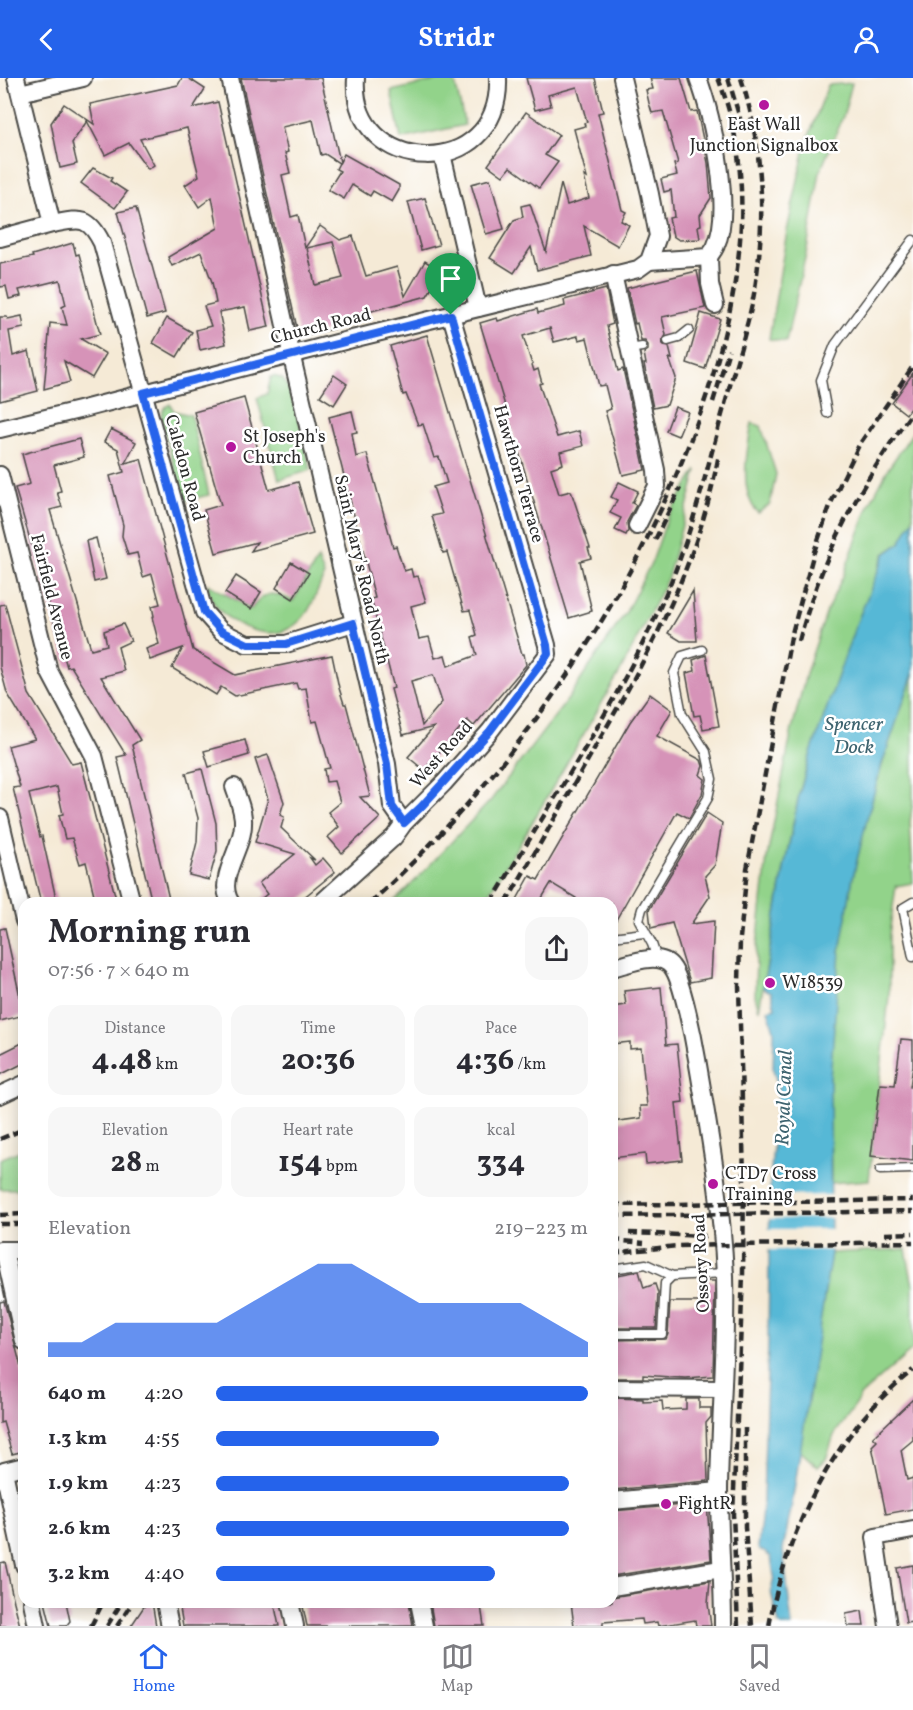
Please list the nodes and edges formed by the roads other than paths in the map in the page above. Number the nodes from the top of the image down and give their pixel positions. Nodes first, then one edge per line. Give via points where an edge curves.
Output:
1 (83, 78) edge
2 (230, 78) edge
3 (356, 78) edge
4 (498, 78) edge
5 (622, 78) edge
6 (698, 78) edge
7 (18, 85) edge
8 (442, 154) junction
9 (52, 224) junction
10 (0, 238) edge
11 (913, 240) edge
12 (709, 257) junction
13 (649, 261) junction
14 (613, 274) junction
15 (715, 305) dead end
16 (478, 308) junction
17 (451, 315) junction
18 (689, 330) dead end
19 (668, 341) dead end
20 (292, 354) junction
21 (143, 393) junction
22 (827, 412) dead end
23 (0, 429) edge
24 (0, 475) edge
25 (638, 526) dead end
26 (353, 623) junction
27 (547, 645) joint
28 (702, 650) dead end
29 (234, 787) dead end
30 (0, 818) edge
31 (404, 823) junction
32 (18, 897) edge
33 (130, 897) edge
34 (229, 897) edge
35 (328, 897) edge
36 (913, 902) edge
37 (644, 933) junction
38 (618, 936) edge
39 (913, 957) edge
40 (657, 959) junction
41 (618, 966) edge
42 (18, 1087) edge
43 (0, 1095) edge
44 (913, 1169) edge
45 (880, 1170) dead end
46 (2, 1250) edge
47 (18, 1250) edge
48 (618, 1268) edge
49 (724, 1273) junction
50 (672, 1276) junction
51 (18, 1316) edge
52 (618, 1334) edge
53 (618, 1388) edge
54 (722, 1389) junction
55 (18, 1468) edge
56 (719, 1491) junction
57 (618, 1500) edge
58 (913, 1530) edge
59 (18, 1537) edge
60 (721, 1569) junction
61 (618, 1586) edge
62 (33, 1608) edge
63 (166, 1608) edge
64 (291, 1608) edge
65 (420, 1608) edge
66 (37, 1626) edge
67 (170, 1626) edge
68 (295, 1626) edge
69 (424, 1626) edge
70 (723, 1626) edge
71 (888, 1626) edge

1 - 7 street
2 - 20 street, Saint Mary's Road North
3 - 8 street via 360,110 381,139 412,154
4 - 8 street via 495,105 485,126 463,147
5 - 13 street via 658,236
6 - 12 street via 705,94 723,190 717,244
7 - 9 street
8 - 16 street
9 - 10 street, Caledon Road
9 - 21 street, Caledon Road via 77,219 94,227 102,243
11 - 22 lane via 835,345 821,380
12 - 13 street, Church Road
12 - 15 street
13 - 14 street, Church Road via 638,269
14 - 16 street, Church Road
14 - 25 street via 636,348 656,470 657,486
16 - 17 street, Church Road
17 - 20 street, Church Road
17 - 27 street, Hawthorn Terrace
18 - 19 lane
20 - 21 street, Church Road
20 - 26 street, Saint Mary's Road North
21 - 23 street, Church Road
21 - 26 street, Caledon Road via 204,612 221,631 248,644 286,644
24 - 33 street, Fairfield Avenue via 49,671 94,756
26 - 31 street, Saint Mary's Road North via 387,764 392,806
27 - 31 street, West Road via 544,662 490,731
28 - 37 lane via 682,656 674,673 682,714 706,752 712,779 708,798 642,909 639,921
29 - 34 street via 243,824 226,882
30 - 32 street
31 - 35 street, West Road via 394,837
36 - 39 lane via 903,908
37 - 38 lane
37 - 40 lane
40 - 41 street
40 - 49 street, Ossory Road via 672,966 693,1036 715,1171
42 - 43 street
44 - 45 lane
46 - 47 street
46 - 51 street
48 - 50 lane via 646,1264
49 - 50 lane
49 - 54 street, Ossory Road
50 - 52 lane via 665,1283 662,1334
53 - 54 street
54 - 56 street, Ossory Road
55 - 59 street via 4,1471
56 - 57 street
56 - 60 street, Ossory Road
58 - 71 street via 875,1537
60 - 61 street
60 - 70 street, Ossory Road
62 - 66 street
63 - 67 street
64 - 68 street
65 - 69 street

